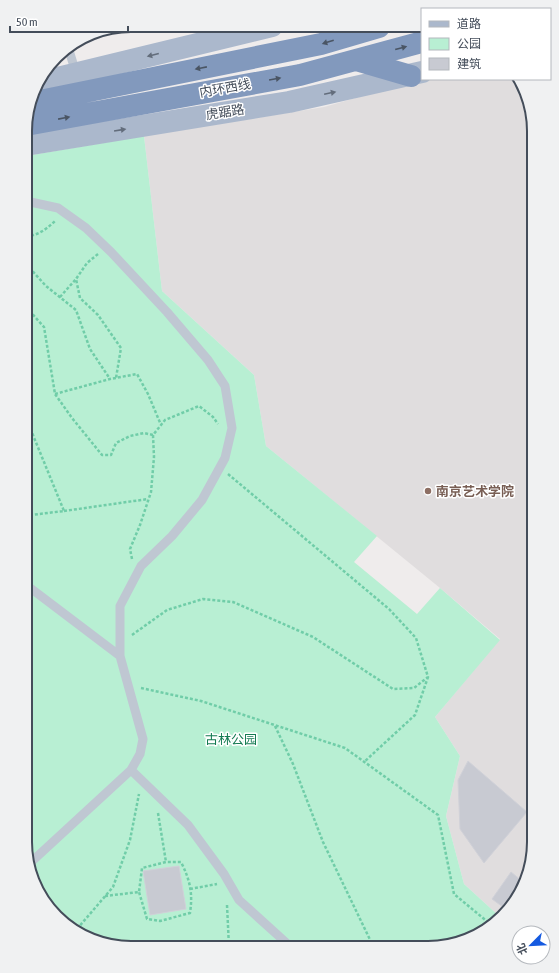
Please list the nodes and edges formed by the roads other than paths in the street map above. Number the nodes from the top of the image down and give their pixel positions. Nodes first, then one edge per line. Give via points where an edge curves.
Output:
1 (248, 32) edge
2 (353, 32) edge
3 (421, 42) edge
4 (70, 54) edge
5 (356, 60) junction
6 (76, 74) junction
7 (416, 74) edge
8 (45, 81) edge
9 (36, 102) edge
10 (33, 124) edge
11 (32, 144) edge
12 (32, 202) edge
13 (32, 589) edge
14 (120, 656) junction
15 (131, 770) junction
16 (34, 860) edge
17 (284, 941) edge

1 -> 6 main road
2 -> 9 highway, 内环西线 via 321,44
5 -> 3 highway, 内环西线
4 - 6 lane
5 - 7 highway
10 -> 5 highway, 内环西线 via 300,75
6 - 8 main road
11 -> 7 main road, 虎踞路 via 289,102
12 - 14 lane via 58,208 86,228 106,247 167,312 208,360 225,386 232,428 225,458 202,500 172,536 140,566 120,606
13 - 14 lane
14 - 15 lane via 143,739 140,754
15 - 16 lane
15 - 17 lane via 188,824 224,874 239,900

